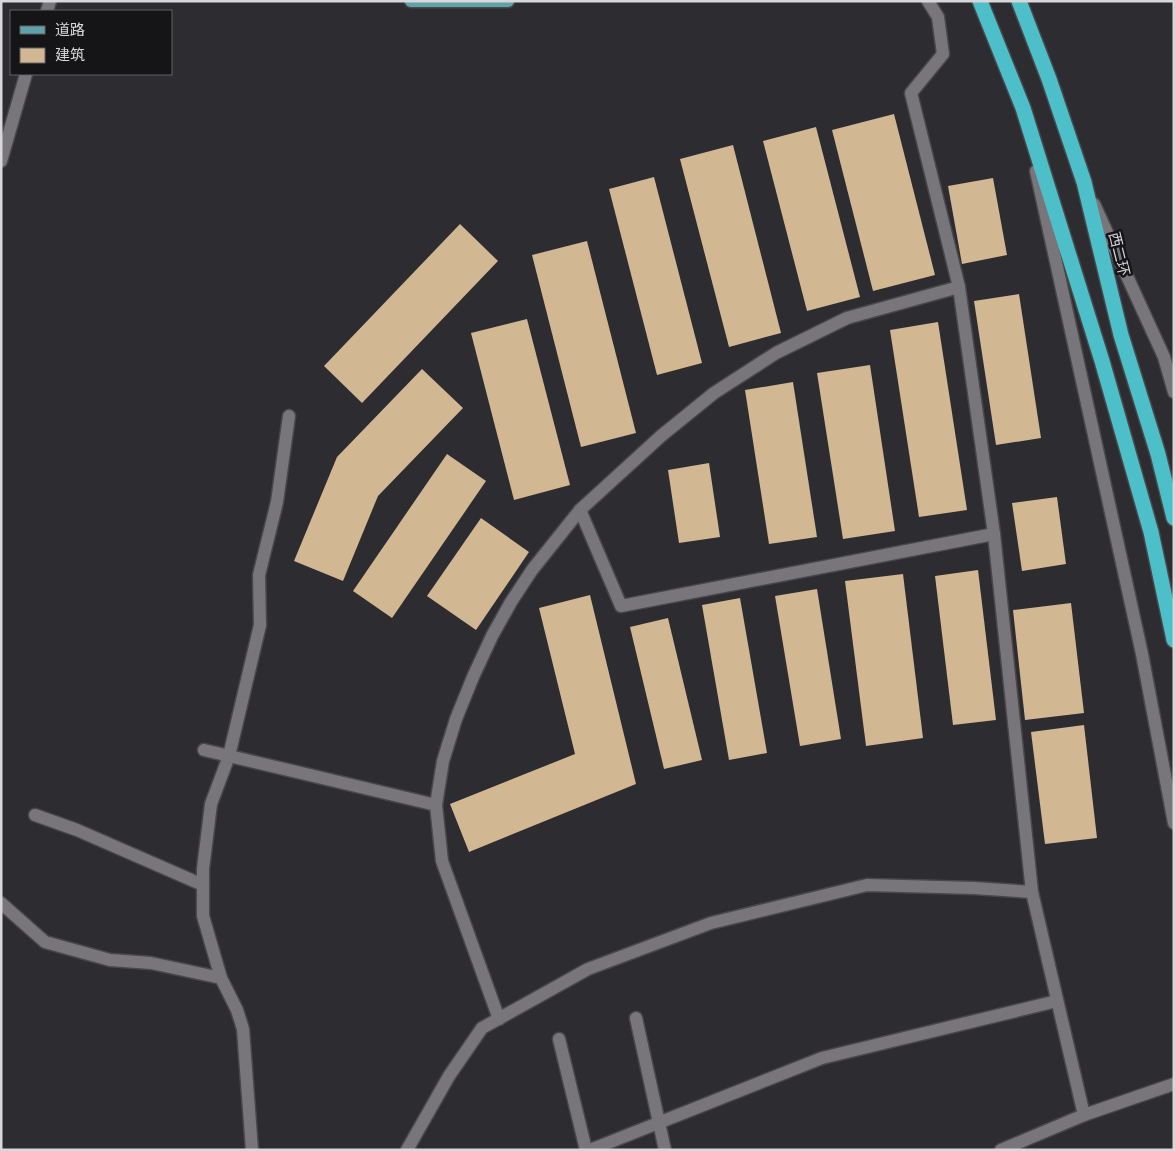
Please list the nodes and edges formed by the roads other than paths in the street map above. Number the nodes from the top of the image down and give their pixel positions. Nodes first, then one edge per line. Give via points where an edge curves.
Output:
1 (411, 1) edge
2 (508, 1) edge
3 (928, 1) edge
4 (980, 1) edge
5 (1019, 1) edge
6 (26, 75) edge
7 (1022, 108) junction
8 (1, 161) edge
9 (1084, 182) junction
10 (959, 287) junction
11 (1169, 357) edge
12 (1174, 392) edge
13 (289, 416) dead end
14 (580, 510) junction
15 (1174, 518) edge
16 (994, 534) junction
17 (1174, 640) edge
18 (204, 750) dead end
19 (229, 756) junction
20 (436, 805) junction
21 (35, 814) dead end
22 (1174, 823) edge
23 (203, 885) junction
24 (1032, 892) junction
25 (1, 904) edge
26 (221, 978) junction
27 (1057, 1001) junction
28 (636, 1018) dead end
29 (499, 1019) junction
30 (559, 1039) dead end
31 (1174, 1084) edge
32 (1084, 1115) junction
33 (659, 1122) junction
34 (252, 1150) edge
35 (407, 1150) edge
36 (586, 1150) edge
37 (590, 1150) edge
38 (665, 1150) edge
39 (1001, 1150) edge

1 - 2 main road
3 - 10 street via 938,17 943,54 911,93
4 - 7 highway
5 - 9 highway, 西二环
6 - 8 street
7 - 17 highway via 1102,362 1148,522
7 - 22 street via 1142,654
9 - 11 street
9 - 15 highway, 西二环 via 1121,335
10 - 14 street via 848,318 776,353 687,414
10 - 16 street
11 - 12 street
13 - 19 street via 277,502 260,575 260,625
14 - 16 street via 621,606
14 - 20 street via 532,570 492,636 456,719 443,762
16 - 24 street
18 - 19 street
19 - 20 street
19 - 23 street via 211,804
20 - 29 street via 442,861
21 - 23 street
23 - 26 street via 203,916
24 - 27 street
24 - 29 street via 867,884 711,923 588,969
25 - 26 street via 45,942 110,960 150,963
26 - 34 street via 238,1010 243,1028
27 - 32 street
27 - 33 street via 822,1058
28 - 33 street
29 - 35 street via 482,1028 449,1076
30 - 36 street
31 - 32 street
32 - 39 street
33 - 37 street
33 - 38 street

